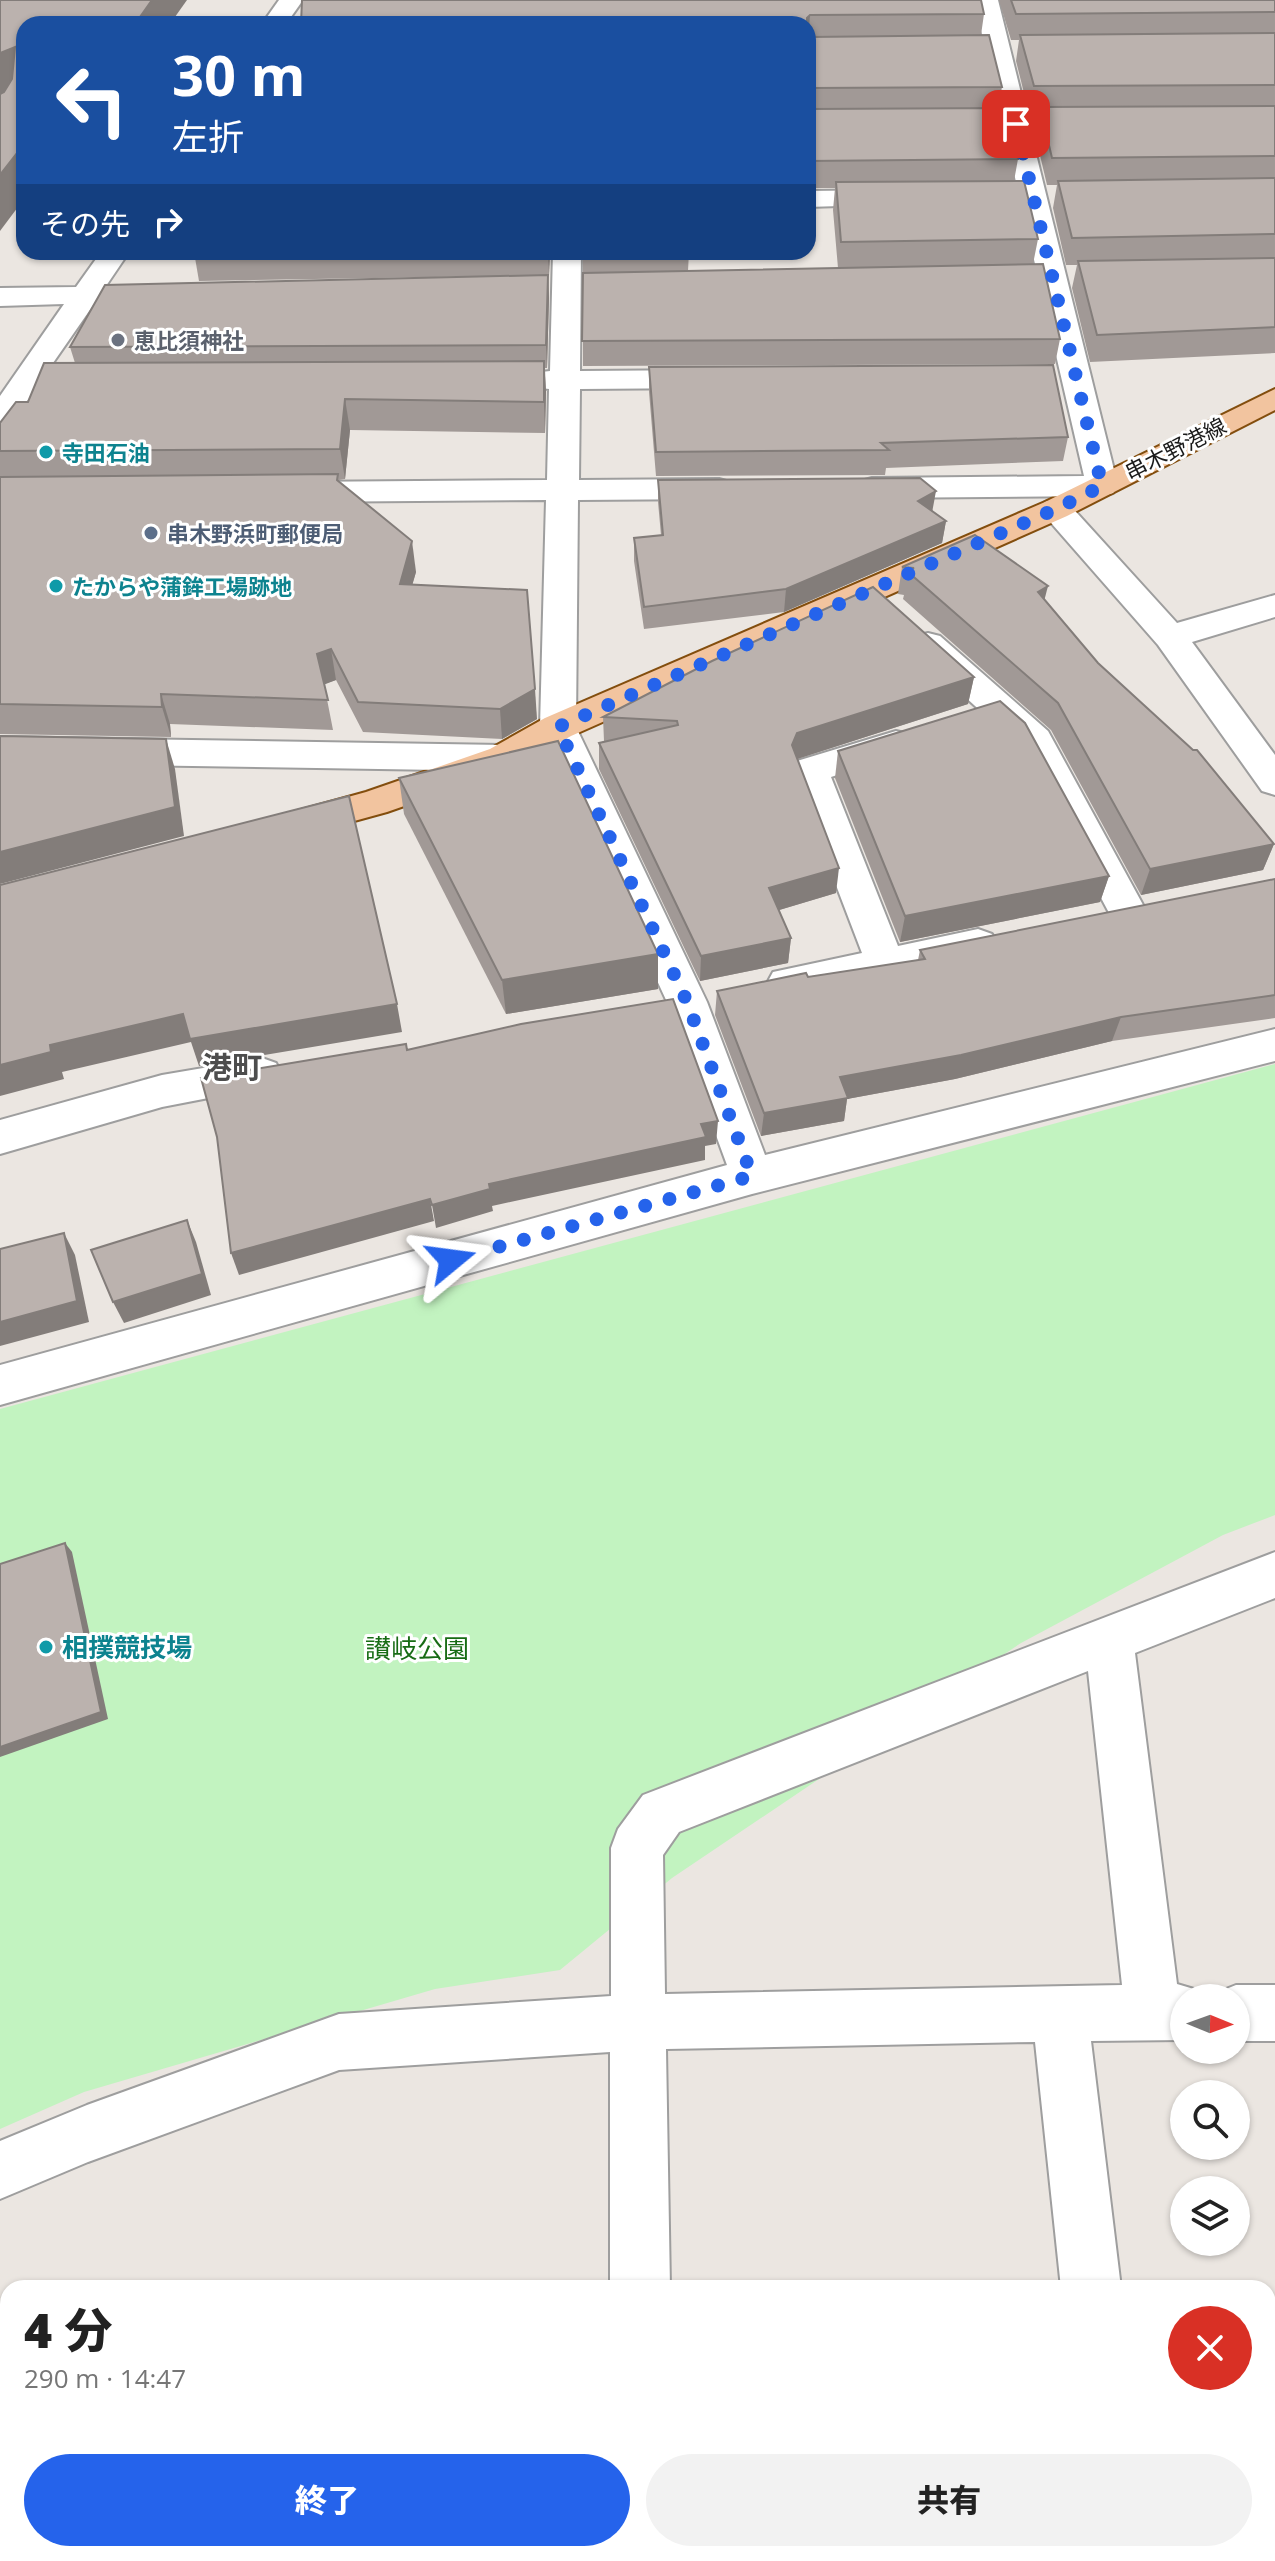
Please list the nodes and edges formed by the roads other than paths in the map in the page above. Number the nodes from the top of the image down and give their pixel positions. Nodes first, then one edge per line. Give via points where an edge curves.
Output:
1 (986, 0) edge
2 (999, 50) junction
3 (1029, 50) edge
4 (967, 51) edge
5 (986, 124) edge
6 (1016, 124) junction
7 (1046, 124) edge
8 (1033, 196) junction
9 (1063, 196) edge
10 (1003, 197) edge
11 (913, 198) edge
12 (816, 199) edge
13 (110, 260) edge
14 (567, 260) edge
15 (1084, 277) edge
16 (1021, 278) edge
17 (1053, 278) junction
18 (597, 286) edge
19 (535, 287) edge
20 (566, 287) junction
21 (193, 294) edge
22 (85, 296) junction
23 (0, 297) edge
24 (1045, 378) edge
25 (1076, 378) junction
26 (735, 379) edge
27 (500, 380) edge
28 (564, 380) junction
29 (25, 382) junction
30 (120, 382) edge
31 (1273, 402) edge
32 (0, 418) edge
33 (1102, 486) junction
34 (847, 488) edge
35 (752, 489) edge
36 (561, 490) junction
37 (265, 493) edge
38 (1056, 509) junction
39 (1275, 606) edge
40 (887, 608) junction
41 (1170, 637) junction
42 (1001, 709) junction
43 (558, 727) junction
44 (0, 750) edge
45 (503, 758) junction
46 (1275, 782) edge
47 (267, 832) edge
48 (1129, 914) edge
49 (1007, 939) edge
50 (885, 963) junction
51 (702, 999) junction
52 (1275, 1045) edge
53 (299, 1068) edge
54 (0, 1137) edge
55 (752, 1176) junction
56 (0, 1385) edge
57 (1275, 1575) edge
58 (1109, 1639) junction
59 (1168, 2012) edge
60 (1250, 2013) edge
61 (1275, 2013) edge
62 (1060, 2016) junction
63 (637, 2022) junction
64 (0, 2170) edge
65 (640, 2280) edge
66 (1090, 2280) edge

1 - 2 street
2 - 3 street
2 - 4 street
2 - 6 street
5 - 6 street
6 - 7 street
6 - 8 street
8 - 9 street
8 - 10 street
8 - 17 street
11 - 12 street
13 - 22 street
14 - 20 street
15 - 17 street
16 - 17 street
17 - 25 street
18 - 20 street
19 - 20 street
20 - 28 street
21 - 22 street
22 - 23 street
22 - 29 street
24 - 25 street
25 - 33 street
26 - 28 street
27 - 28 street
28 - 36 street
29 - 30 street
29 - 32 street
31 - 33 main road, 串木野港線
33 - 34 street
33 - 38 main road, 串木野港線
35 - 36 street
36 - 37 street
36 - 43 street
38 - 40 main road, 串木野港線
38 - 41 street
39 - 41 street
40 - 42 street
40 - 43 main road, 串木野港線
41 - 46 street
42 - 48 street via 1035,740
42 - 50 street via 810,770
43 - 45 main road, 串木野港線
43 - 51 street
44 - 45 street
45 - 47 main road, 串木野港線 via 374,803
49 - 50 street
50 - 51 street
51 - 55 street
52 - 55 street
53 - 54 street via 162,1091
55 - 56 street
57 - 58 street
58 - 59 street
58 - 63 street via 661,1813 637,1848
59 - 62 street
60 - 61 street
62 - 63 street
62 - 66 street
63 - 64 street via 339,2042
63 - 65 street

